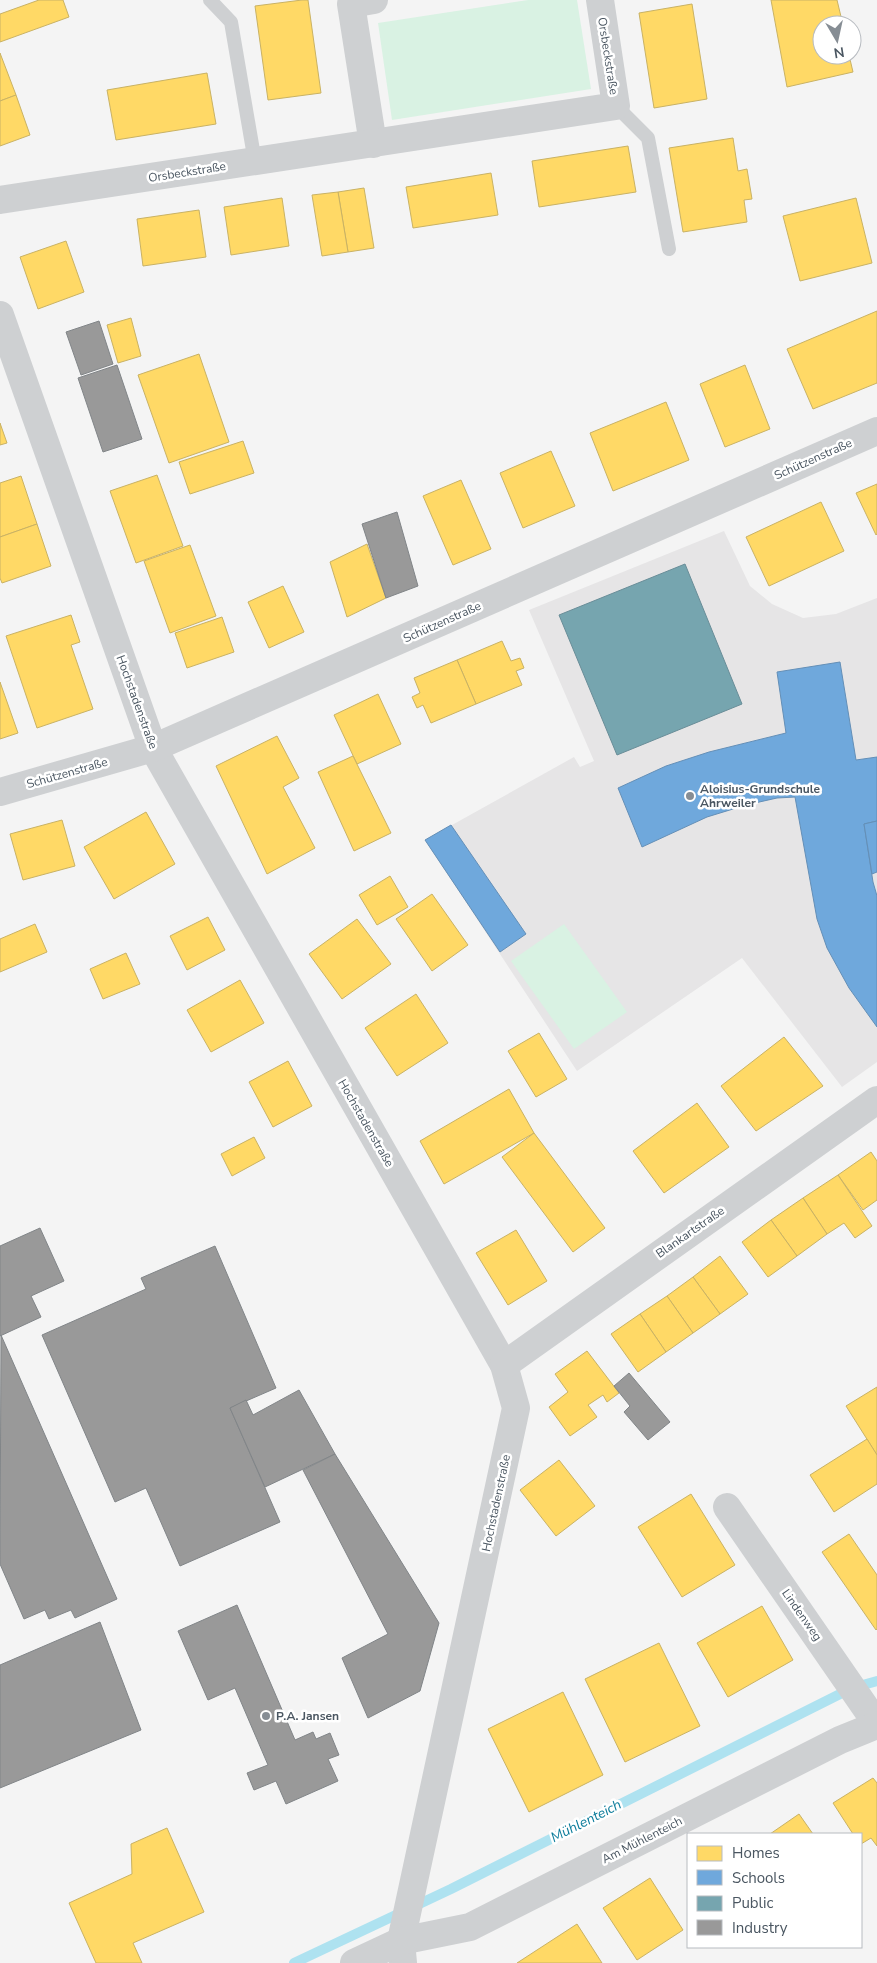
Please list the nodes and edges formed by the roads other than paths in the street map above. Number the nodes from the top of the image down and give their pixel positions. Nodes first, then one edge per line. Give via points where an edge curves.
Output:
1 (210, 0) edge
2 (374, 0) edge
3 (600, 0) edge
4 (616, 106) junction
5 (374, 144) junction
6 (255, 162) junction
7 (0, 200) edge
8 (669, 249) dead end
9 (0, 315) edge
10 (877, 431) edge
11 (152, 748) junction
12 (0, 792) edge
13 (877, 1100) edge
14 (504, 1365) junction
15 (727, 1507) dead end
16 (877, 1724) edge
17 (403, 1943) edge
18 (354, 1963) edge

1 - 6 lane via 231,22
2 - 5 street via 351,4
3 - 4 street, Orsbeckstraße
4 - 5 street, Orsbeckstraße
4 - 8 lane via 648,138
5 - 6 street, Orsbeckstraße
6 - 7 street, Orsbeckstraße
9 - 11 street, Hochstadenstraße
10 - 11 street, Schützenstraße
11 - 12 street, Schützenstraße
11 - 14 street, Hochstadenstraße
13 - 14 street, Blankartstraße
14 - 17 street, Hochstadenstraße via 516,1408
15 - 16 street, Lindenweg
16 - 17 street, Am Mühlenteich via 470,1927
17 - 18 street, Am Mühlenteich

